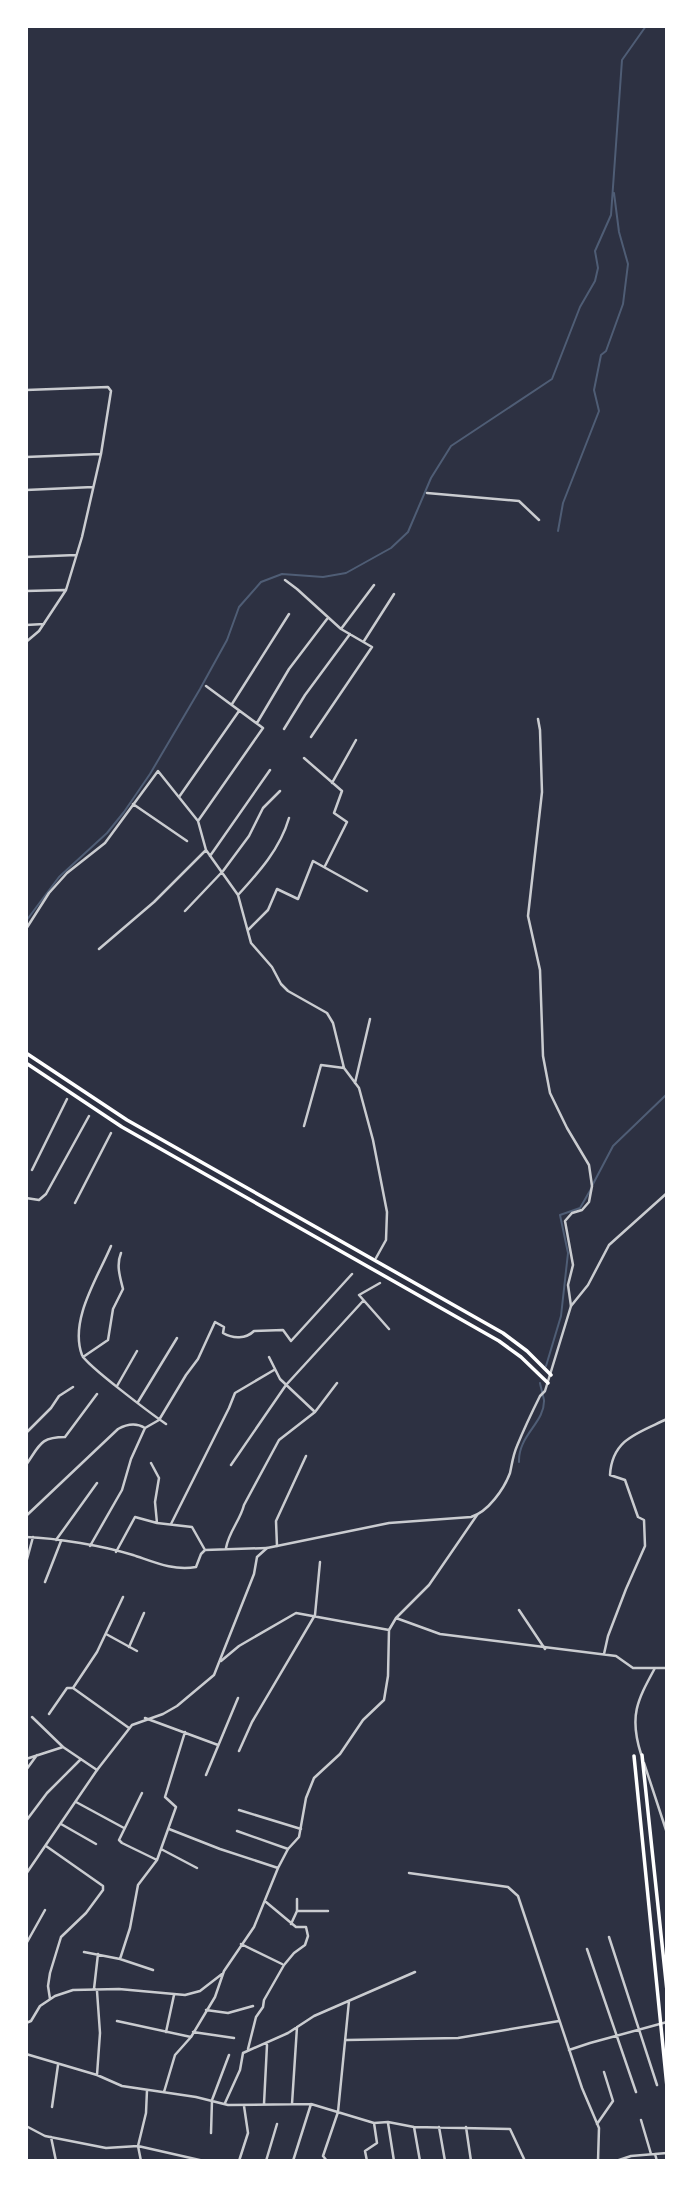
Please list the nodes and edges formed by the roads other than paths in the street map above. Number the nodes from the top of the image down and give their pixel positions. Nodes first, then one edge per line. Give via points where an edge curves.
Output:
1 (26, 390) edge
2 (101, 454) junction
3 (26, 457) edge
4 (93, 487) junction
5 (26, 489) edge
6 (427, 493) dead end
7 (539, 520) dead end
8 (76, 555) junction
9 (26, 557) edge
10 (285, 580) dead end
11 (373, 585) dead end
12 (66, 590) junction
13 (26, 591) edge
14 (394, 594) dead end
15 (289, 614) dead end
16 (327, 618) junction
17 (44, 624) junction
18 (26, 625) edge
19 (341, 629) junction
20 (349, 634) junction
21 (364, 641) junction
22 (26, 642) edge
23 (206, 685) dead end
24 (232, 704) junction
25 (240, 710) junction
26 (538, 719) dead end
27 (257, 723) junction
28 (284, 729) dead end
29 (311, 737) dead end
30 (356, 740) dead end
31 (304, 758) dead end
32 (270, 770) dead end
33 (332, 783) junction
34 (279, 791) dead end
35 (179, 797) junction
36 (133, 804) junction
37 (289, 818) dead end
38 (198, 821) junction
39 (187, 841) dead end
40 (206, 850) junction
41 (210, 856) junction
42 (325, 866) junction
43 (223, 871) junction
44 (367, 891) dead end
45 (238, 895) junction
46 (185, 911) dead end
47 (26, 929) edge
48 (248, 930) junction
49 (99, 949) dead end
50 (370, 1019) dead end
51 (26, 1053) edge
52 (26, 1063) edge
53 (344, 1068) junction
54 (355, 1083) junction
55 (67, 1099) dead end
56 (89, 1116) dead end
57 (304, 1126) dead end
58 (111, 1133) dead end
59 (32, 1170) dead end
60 (667, 1193) edge
61 (26, 1198) edge
62 (75, 1203) dead end
63 (111, 1246) dead end
64 (121, 1253) dead end
65 (376, 1258) dead end
66 (352, 1273) dead end
67 (380, 1283) dead end
68 (363, 1301) junction
69 (571, 1306) junction
70 (389, 1329) dead end
71 (177, 1338) dead end
72 (137, 1351) dead end
73 (83, 1357) junction
74 (269, 1357) dead end
75 (274, 1370) junction
76 (551, 1375) junction
77 (337, 1383) dead end
78 (548, 1383) junction
79 (285, 1385) junction
80 (117, 1386) junction
81 (73, 1387) dead end
82 (97, 1394) dead end
83 (138, 1402) junction
84 (315, 1412) junction
85 (667, 1419) edge
86 (159, 1420) junction
87 (166, 1424) dead end
88 (145, 1428) junction
89 (26, 1433) edge
90 (306, 1456) dead end
91 (151, 1464) dead end
92 (26, 1465) edge
93 (231, 1465) dead end
94 (97, 1483) dead end
95 (477, 1515) junction
96 (26, 1516) edge
97 (158, 1523) junction
98 (171, 1524) junction
99 (26, 1536) edge
100 (33, 1537) junction
101 (56, 1540) junction
102 (61, 1541) junction
103 (90, 1546) junction
104 (277, 1546) junction
105 (226, 1548) junction
106 (267, 1548) junction
107 (205, 1550) junction
108 (116, 1552) junction
109 (320, 1562) dead end
110 (26, 1563) edge
111 (45, 1582) dead end
112 (123, 1597) dead end
113 (519, 1610) dead end
114 (144, 1613) dead end
115 (315, 1615) junction
116 (396, 1618) junction
117 (390, 1630) junction
118 (105, 1633) junction
119 (129, 1647) junction
120 (545, 1649) junction
121 (137, 1651) dead end
122 (604, 1654) junction
123 (221, 1661) junction
124 (655, 1668) junction
125 (667, 1668) edge
126 (73, 1688) junction
127 (238, 1698) dead end
128 (49, 1714) dead end
129 (32, 1717) dead end
130 (145, 1718) junction
131 (129, 1728) junction
132 (185, 1732) junction
133 (218, 1745) junction
134 (63, 1746) junction
135 (239, 1751) dead end
136 (37, 1755) junction
137 (642, 1755) junction
138 (634, 1756) dead end
139 (26, 1759) edge
140 (81, 1759) junction
141 (26, 1770) edge
142 (97, 1770) junction
143 (206, 1775) dead end
144 (142, 1793) dead end
145 (76, 1802) junction
146 (239, 1810) dead end
147 (26, 1821) edge
148 (61, 1824) junction
149 (124, 1828) junction
150 (169, 1829) junction
151 (301, 1829) junction
152 (237, 1831) dead end
153 (667, 1833) edge
154 (96, 1844) dead end
155 (46, 1846) junction
156 (161, 1849) junction
157 (288, 1849) junction
158 (157, 1860) junction
159 (197, 1868) dead end
160 (278, 1868) junction
161 (409, 1873) dead end
162 (26, 1874) edge
163 (297, 1899) dead end
164 (266, 1902) junction
165 (45, 1910) dead end
166 (297, 1911) junction
167 (328, 1911) dead end
168 (291, 1924) junction
169 (609, 1937) dead end
170 (26, 1944) edge
171 (241, 1944) junction
172 (587, 1949) dead end
173 (85, 1952) dead end
174 (98, 1954) junction
175 (120, 1959) junction
176 (284, 1965) junction
177 (153, 1970) dead end
178 (224, 1971) junction
179 (415, 1972) dead end
180 (95, 1990) junction
181 (667, 1991) edge
182 (174, 1996) junction
183 (50, 2000) junction
184 (349, 2001) junction
185 (253, 2006) dead end
186 (206, 2010) junction
187 (117, 2021) dead end
188 (559, 2021) junction
189 (26, 2023) edge
190 (664, 2023) edge
191 (297, 2027) junction
192 (639, 2029) junction
193 (166, 2032) junction
194 (194, 2032) junction
195 (616, 2035) junction
196 (191, 2037) junction
197 (234, 2038) dead end
198 (347, 2040) junction
199 (267, 2044) junction
200 (248, 2049) junction
201 (569, 2050) junction
202 (26, 2054) edge
203 (229, 2055) dead end
204 (58, 2065) junction
205 (604, 2072) dead end
206 (97, 2075) junction
207 (657, 2085) dead end
208 (667, 2087) edge
209 (147, 2090) junction
210 (164, 2092) junction
211 (636, 2092) dead end
212 (212, 2100) junction
213 (225, 2103) junction
214 (264, 2104) junction
215 (292, 2104) junction
216 (311, 2104) junction
217 (244, 2106) junction
218 (52, 2107) dead end
219 (338, 2112) junction
220 (641, 2120) dead end
221 (388, 2122) junction
222 (374, 2123) junction
223 (277, 2124) dead end
224 (597, 2124) junction
225 (26, 2126) edge
226 (414, 2127) junction
227 (439, 2127) junction
228 (466, 2127) junction
229 (211, 2133) dead end
230 (51, 2137) junction
231 (138, 2146) junction
232 (667, 2153) edge
233 (653, 2154) junction
234 (632, 2158) edge
235 (56, 2161) edge
236 (141, 2161) edge
237 (204, 2161) edge
238 (239, 2161) edge
239 (266, 2161) edge
240 (293, 2161) edge
241 (327, 2161) edge
242 (367, 2161) edge
243 (394, 2161) edge
244 (420, 2161) edge
245 (445, 2161) edge
246 (471, 2161) edge
247 (525, 2161) edge
248 (598, 2161) edge
249 (616, 2161) edge
250 (657, 2161) edge

1 - 2 street via 108,387
2 - 3 street
2 - 4 street
4 - 5 street
4 - 8 street
6 - 7 street via 519,501
8 - 9 street
8 - 12 street
10 - 16 street
11 - 19 street
12 - 13 street
12 - 17 street
14 - 21 street
15 - 24 street
16 - 19 street
16 - 27 street
17 - 18 street
17 - 22 street
19 - 20 street
20 - 21 street
20 - 28 street
21 - 29 street via 372,647
23 - 24 street
24 - 25 street
25 - 27 street
25 - 35 street
26 - 69 street via 542,792 528,915 540,970 543,1056 550,1094 589,1165 592,1186 589,1202 565,1221 573,1265 568,1285
27 - 38 street via 263,727
30 - 33 street
31 - 33 street
32 - 41 street
33 - 42 street via 342,791 334,813 347,822
34 - 43 street
35 - 36 street via 158,771
35 - 38 street
36 - 39 street
36 - 47 street via 104,843 49,893
37 - 45 street via 262,868
38 - 40 street
40 - 41 street
40 - 49 street
41 - 43 street
42 - 44 street
42 - 48 street via 313,861 298,898 277,889 268,910
43 - 45 street
43 - 46 street
45 - 48 street
48 - 53 street via 251,943 281,984 327,1013
50 - 54 street
51 - 76 main road via 127,1120 503,1334
52 - 78 main road via 122,1127 499,1340
53 - 54 street
53 - 57 street via 321,1065
54 - 65 street via 373,1140 387,1212 386,1240
55 - 59 street
56 - 61 street via 46,1194 39,1200
58 - 62 street
60 - 69 street via 609,1245
63 - 73 street via 85,1307 80,1331
64 - 73 street via 123,1289 113,1309 108,1340
66 - 86 street via 291,1341 283,1330 254,1331 237,1338 223,1333 224,1327 215,1322 198,1359
67 - 68 street via 359,1295
68 - 70 street
68 - 79 street
69 - 76 street
71 - 83 street
72 - 80 street
73 - 80 street
74 - 75 street
75 - 79 street
75 - 98 street via 234,1395
76 - 78 street
77 - 84 street
78 - 95 street via 515,1449 503,1487
79 - 84 street
79 - 93 street
80 - 83 street
81 - 89 street via 58,1396
82 - 92 street via 65,1437 44,1441
83 - 86 street
84 - 105 street via 279,1440 228,1534
85 - 122 street via 616,1448 610,1464 610,1475 625,1480 643,1520 645,1546
86 - 87 street
86 - 88 street
88 - 96 street via 139,1424 118,1429
88 - 103 street via 122,1490
90 - 104 street via 276,1521
91 - 97 street via 159,1478
94 - 101 street
95 - 104 street via 389,1523
95 - 116 street via 429,1585
97 - 98 street
97 - 108 street via 135,1517
98 - 107 street via 192,1527
99 - 100 street
100 - 101 street
100 - 110 street
101 - 102 street
102 - 103 street
102 - 111 street
103 - 108 street
104 - 106 street
105 - 106 street
105 - 107 street
106 - 123 street via 257,1557
107 - 108 street via 196,1567 188,1569
109 - 115 street
112 - 118 street
113 - 120 street
114 - 119 street
115 - 117 street
115 - 123 street via 296,1613
115 - 135 street
116 - 117 street
116 - 120 street via 440,1634
117 - 151 street via 384,1700 314,1778
118 - 119 street
118 - 126 street
119 - 121 street
120 - 122 street
122 - 124 street via 633,1668
123 - 130 street via 214,1675 177,1706
124 - 125 street
124 - 137 street via 636,1709
126 - 128 street via 67,1688
126 - 131 street
127 - 133 street
129 - 134 street
130 - 131 street
130 - 132 street
131 - 142 street
132 - 133 street
132 - 150 street via 165,1797 176,1807
133 - 143 street
134 - 136 street
134 - 140 street
136 - 139 street
136 - 141 street
137 - 153 street
137 - 181 main road
138 - 190 main road
140 - 142 street
140 - 147 street
142 - 145 street
144 - 149 street
145 - 148 street
145 - 149 street
146 - 151 street
148 - 154 street
148 - 155 street
149 - 158 street via 122,1843
150 - 156 street
150 - 160 street
151 - 157 street
152 - 157 street
155 - 162 street
155 - 183 street via 103,1886 86,1913 61,1937 50,1973
156 - 158 street
156 - 159 street
157 - 160 street
158 - 175 street via 138,1885
160 - 164 street
161 - 188 street via 514,1891
163 - 166 street
164 - 168 street
164 - 171 street
165 - 170 street
166 - 167 street
166 - 168 street
168 - 176 street via 306,1927 308,1936
169 - 192 street
171 - 176 street
171 - 178 street
172 - 195 street
173 - 174 street
174 - 175 street
174 - 180 street
175 - 177 street
176 - 200 street via 256,2017
178 - 182 street via 200,1991
178 - 186 street
179 - 184 street
180 - 182 street
180 - 183 street via 73,1990
180 - 206 street via 100,2033
182 - 193 street
183 - 189 street
184 - 191 street
184 - 198 street
185 - 186 street via 228,2013
186 - 194 street
187 - 193 street
188 - 198 street via 458,2038
188 - 201 street
190 - 192 street
190 - 208 main road
191 - 199 street
191 - 215 street
192 - 195 street
192 - 207 street
193 - 196 street
194 - 196 street
194 - 197 street
195 - 201 street
195 - 211 street
196 - 210 street via 175,2055
198 - 219 street
199 - 200 street
199 - 214 street
200 - 213 street
201 - 224 street
202 - 204 street
203 - 212 street
204 - 206 street
204 - 218 street
205 - 224 street via 613,2101
206 - 209 street
209 - 210 street
209 - 231 street
210 - 212 street
212 - 213 street
212 - 229 street
213 - 217 street
214 - 215 street
214 - 217 street
215 - 216 street
216 - 219 street
216 - 240 street
217 - 238 street via 248,2133
219 - 222 street
219 - 241 street via 323,2156
220 - 233 street
221 - 222 street
221 - 226 street
221 - 243 street
222 - 242 street via 377,2143 365,2151
223 - 239 street
224 - 248 street
225 - 230 street
226 - 227 street
226 - 244 street
227 - 228 street
227 - 245 street
228 - 246 street
228 - 247 street via 510,2129
230 - 231 street via 106,2148
230 - 235 street
231 - 236 street
231 - 237 street
232 - 233 street
233 - 234 street
233 - 250 street
234 - 249 street

